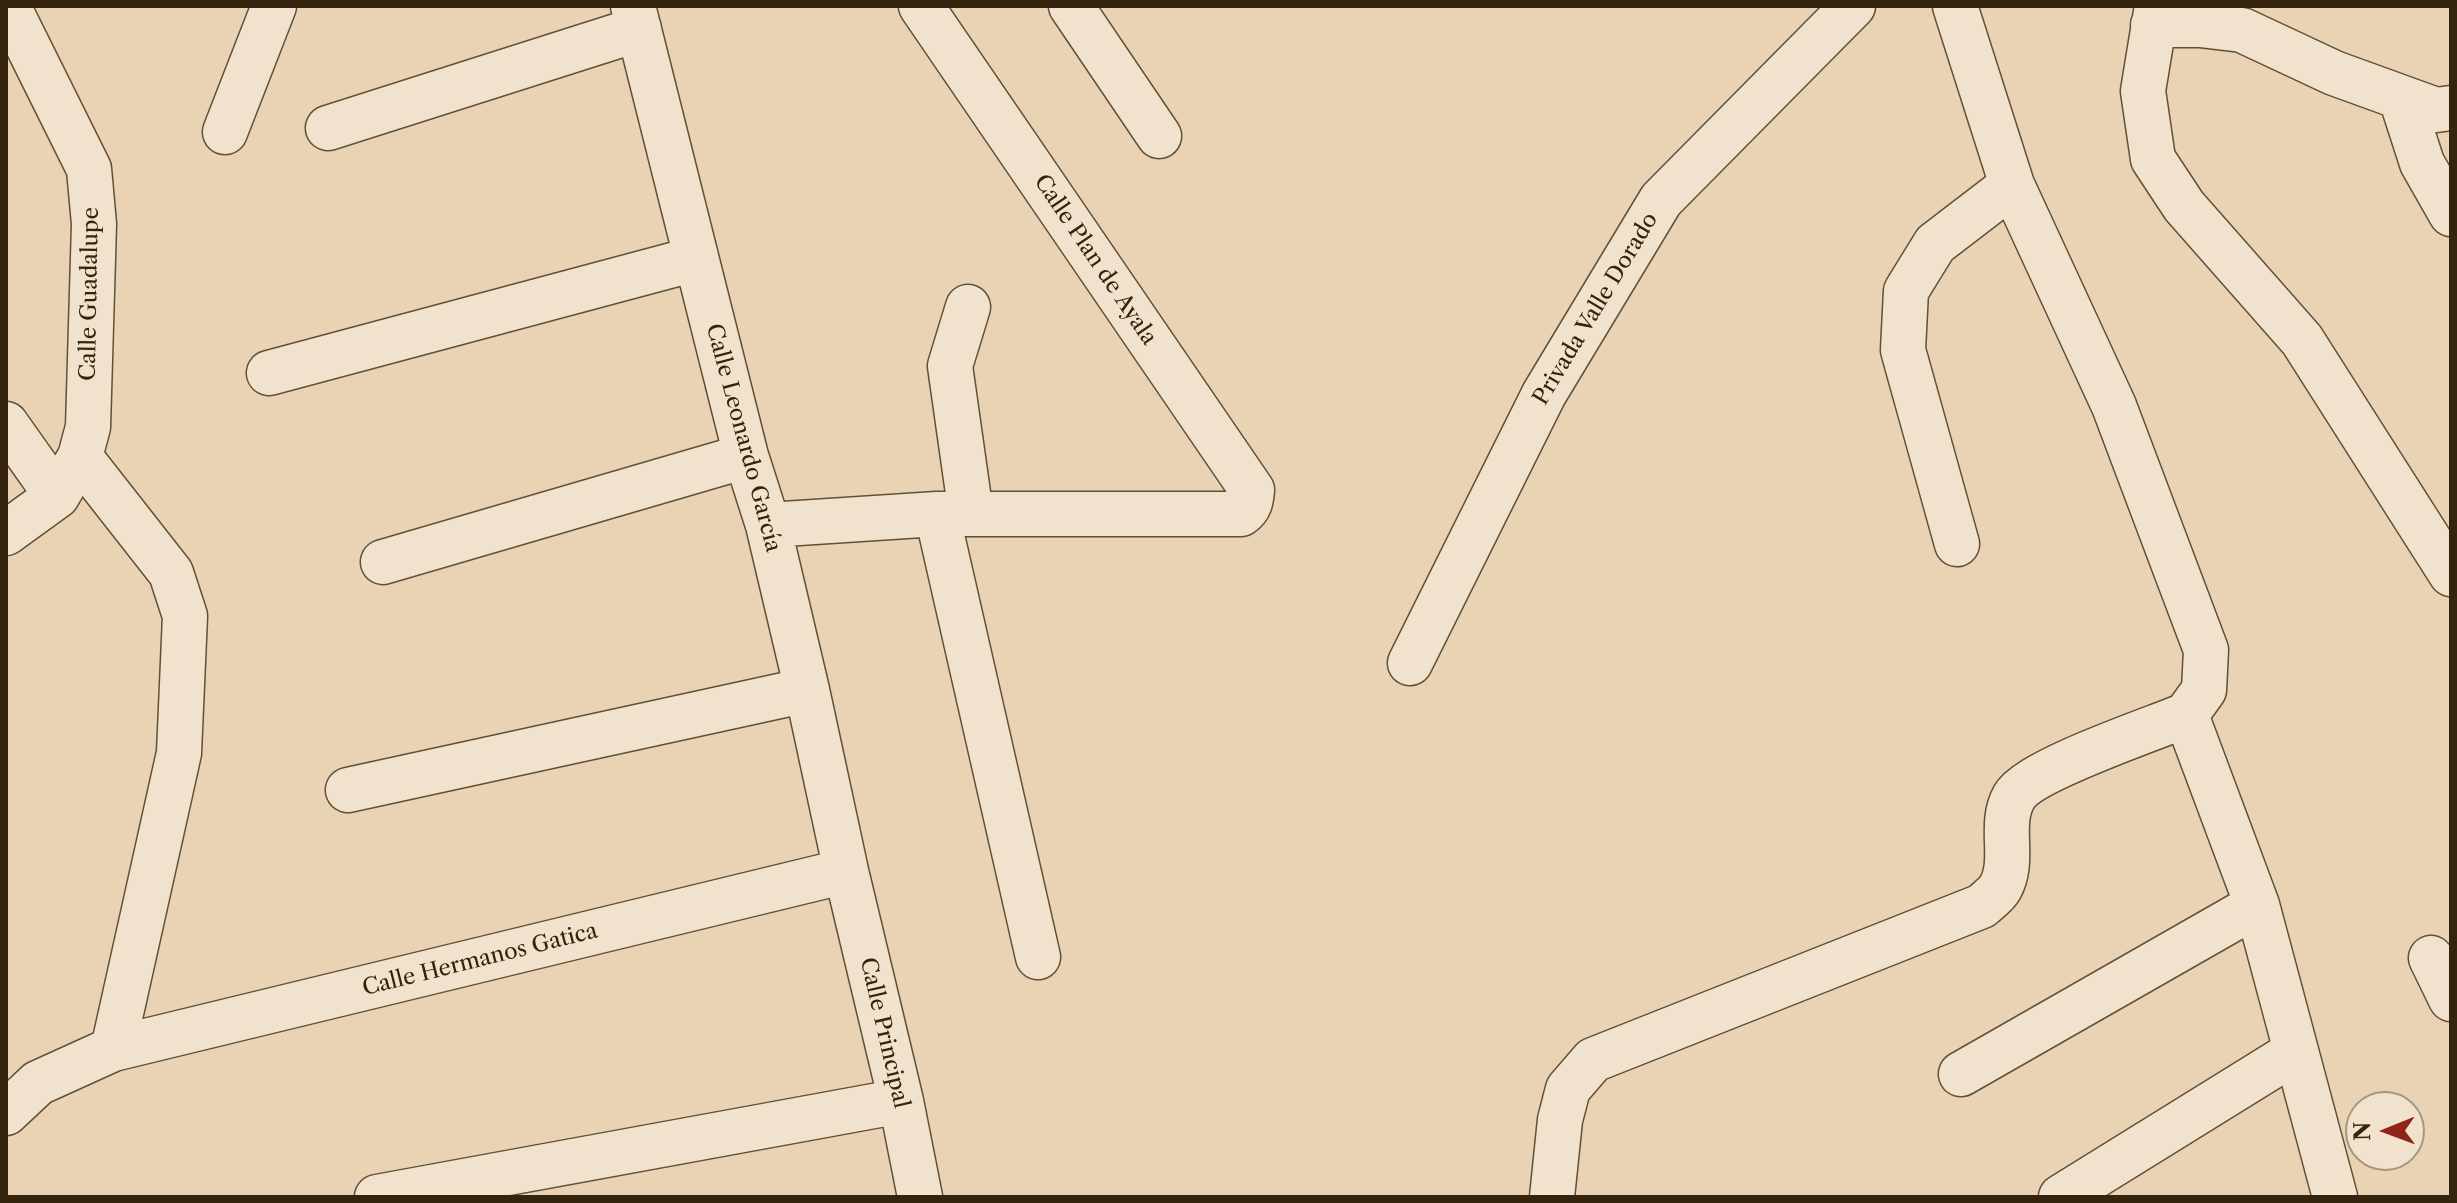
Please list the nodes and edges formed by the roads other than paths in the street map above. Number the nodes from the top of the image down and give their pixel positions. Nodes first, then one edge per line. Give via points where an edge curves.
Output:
1 (8, 6) edge
2 (274, 6) edge
3 (921, 6) edge
4 (1071, 6) edge
5 (1853, 6) edge
6 (1955, 6) edge
7 (2155, 16) edge
8 (636, 18) edge
9 (2401, 98) junction
10 (2451, 108) edge
11 (328, 128) dead end
12 (225, 132) dead end
13 (1159, 136) dead end
14 (2012, 185) junction
15 (2451, 214) edge
16 (695, 259) junction
17 (968, 307) dead end
18 (269, 373) dead end
19 (6, 424) edge
20 (746, 456) junction
21 (80, 457) junction
22 (57, 496) junction
23 (954, 514) junction
24 (768, 525) junction
25 (6, 533) edge
26 (1957, 544) dead end
27 (383, 562) dead end
28 (2451, 574) edge
29 (1410, 663) dead end
30 (807, 690) junction
31 (2186, 715) junction
32 (348, 790) dead end
33 (846, 871) junction
34 (2257, 905) junction
35 (1038, 957) dead end
36 (2431, 958) dead end
37 (2451, 999) edge
38 (113, 1049) junction
39 (2295, 1052) junction
40 (1961, 1074) dead end
41 (901, 1101) junction
42 (6, 1113) edge
43 (377, 1197) edge
44 (920, 1197) edge
45 (1552, 1197) edge
46 (2061, 1197) edge
47 (2335, 1197) edge

1 - 21 street, Calle Guadalupe via 89,169 94,224 88,427
2 - 12 street
3 - 23 street, Calle Plan de Ayala via 1252,490 1248,509 1241,514
4 - 13 street
5 - 29 street, Privada Valle Dorado via 1661,200 1544,394
6 - 14 street
7 - 9 street via 2242,30
7 - 28 street via 2143,91 2153,159 2184,206 2302,340
8 - 11 street
8 - 16 street, Calle Leonardo García
9 - 10 street via 2436,110
9 - 15 street via 2422,163
14 - 26 street via 1935,244 1906,291 1903,350
14 - 31 street via 2114,406 2206,650 2204,690
16 - 18 street
16 - 20 street, Calle Leonardo García
17 - 23 street via 950,366
19 - 22 street
20 - 24 street, Calle Leonardo García
20 - 27 street
21 - 22 street, Calle Guadalupe
21 - 38 street via 171,573 185,616 179,753
22 - 25 street
23 - 24 street
23 - 35 street
24 - 30 street, Calle Leonardo García
30 - 32 street
30 - 33 street, Calle Leonardo García
31 - 34 street
31 - 45 street via 2040,775 2014,796 2007,824 2008,867 1999,890 1982,906 1593,1060 1568,1089
33 - 38 street, Calle Hermanos Gatica
33 - 41 street, Calle Principal
34 - 39 street
34 - 40 street
36 - 37 street
38 - 42 street, Calle Hermanos Gatica via 38,1083
39 - 46 street
39 - 47 street
41 - 43 street
41 - 44 street, Calle Principal

